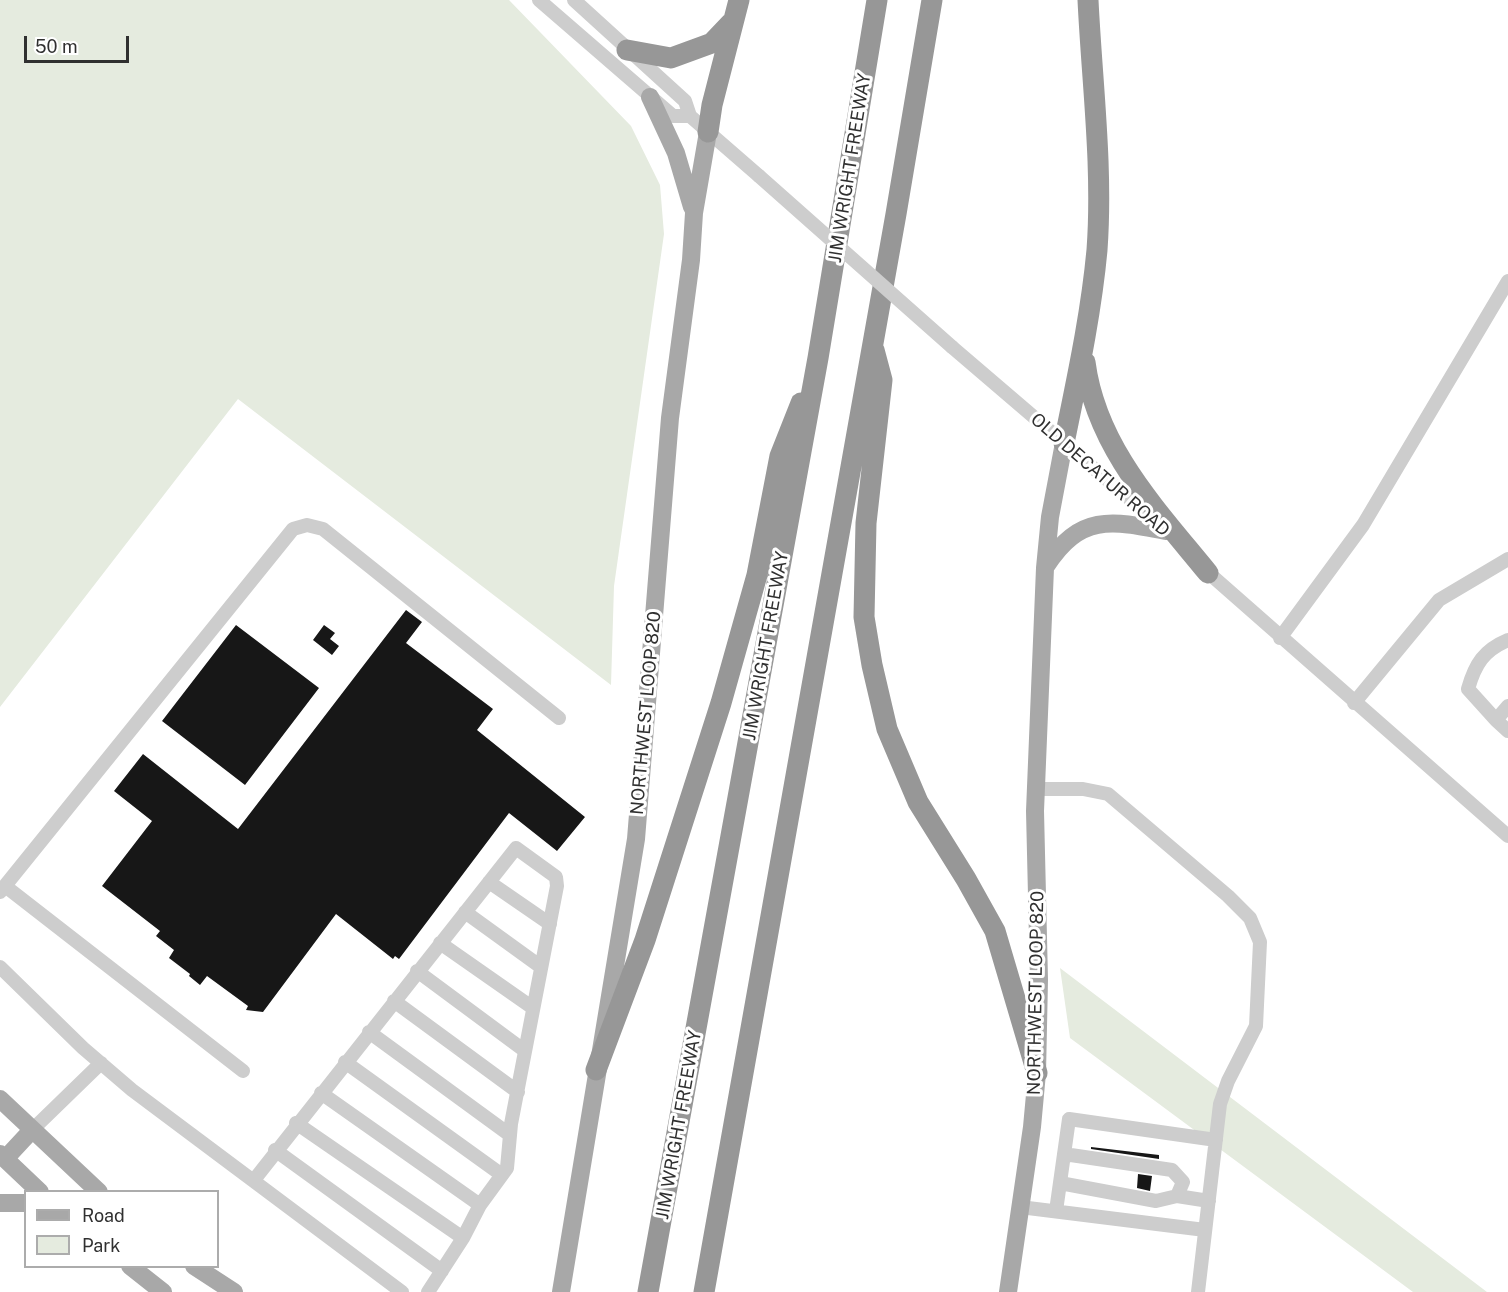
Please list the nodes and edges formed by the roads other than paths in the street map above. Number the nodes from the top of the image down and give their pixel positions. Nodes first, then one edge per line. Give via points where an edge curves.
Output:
1 (539, 0) edge
2 (574, 0) edge
3 (740, 0) edge
4 (877, 0) edge
5 (932, 0) edge
6 (1088, 0) edge
7 (732, 23) junction
8 (627, 50) junction
9 (650, 97) junction
10 (690, 116) junction
11 (708, 132) junction
12 (694, 213) junction
13 (1508, 281) edge
14 (873, 345) junction
15 (1083, 349) junction
16 (818, 358) junction
17 (1064, 443) junction
18 (1166, 531) junction
19 (1508, 559) edge
20 (1045, 568) junction
21 (1208, 573) junction
22 (1280, 638) junction
23 (1508, 639) edge
24 (1354, 703) junction
25 (1508, 706) edge
26 (559, 717) dead end
27 (1496, 720) junction
28 (1508, 731) edge
29 (1036, 789) junction
30 (1508, 836) edge
31 (489, 882) junction
32 (3, 889) edge
33 (465, 912) junction
34 (550, 924) junction
35 (440, 943) junction
36 (0, 967) edge
37 (541, 967) junction
38 (417, 971) junction
39 (394, 1001) junction
40 (533, 1008) junction
41 (369, 1032) junction
42 (525, 1051) junction
43 (345, 1062) junction
44 (101, 1063) junction
45 (596, 1070) junction
46 (243, 1071) dead end
47 (1037, 1073) junction
48 (518, 1092) junction
49 (321, 1093) junction
50 (0, 1100) edge
51 (296, 1123) junction
52 (32, 1131) junction
53 (510, 1135) junction
54 (1216, 1140) junction
55 (275, 1150) junction
56 (1064, 1154) junction
57 (2, 1159) edge
58 (502, 1175) junction
59 (254, 1180) junction
60 (1060, 1183) junction
61 (39, 1190) edge
62 (98, 1190) edge
63 (1177, 1196) junction
64 (1209, 1200) junction
65 (0, 1203) edge
66 (24, 1203) edge
67 (480, 1205) junction
68 (1020, 1207) junction
69 (1056, 1211) junction
70 (1205, 1230) junction
71 (463, 1238) junction
72 (133, 1268) edge
73 (197, 1268) edge
74 (442, 1271) junction
75 (163, 1292) edge
76 (234, 1292) edge
77 (402, 1292) edge
78 (428, 1292) edge
79 (561, 1292) edge
80 (648, 1292) edge
81 (704, 1292) edge
82 (1008, 1292) edge
83 (1198, 1292) edge

1 - 9 street, OLD DECATUR ROAD
2 - 8 street, OLD DECATUR ROAD
3 - 7 highway
4 - 16 highway, JIM WRIGHT FREEWAY
5 - 14 highway
6 - 15 highway via 1098,162 1096,250
7 - 8 highway via 712,43 671,58
7 - 11 highway
8 - 10 street, OLD DECATUR ROAD via 686,101
9 - 10 street, OLD DECATUR ROAD via 673,116
9 - 12 main road via 676,153
10 - 11 street, OLD DECATUR ROAD
11 - 12 main road, NORTHWEST LOOP 820
11 - 17 street, OLD DECATUR ROAD, bridge
12 - 45 main road, NORTHWEST LOOP 820 via 670,418 636,839
13 - 22 street via 1364,525
14 - 47 highway via 882,380 866,523 864,617 886,729 918,802 995,931
14 - 81 highway
15 - 17 highway
15 - 21 highway via 1091,401 1113,450
16 - 45 highway via 780,456 757,575 718,714 645,939
16 - 80 highway, JIM WRIGHT FREEWAY
17 - 18 street, OLD DECATUR ROAD
17 - 20 main road, NORTHWEST LOOP 820
18 - 20 main road via 1122,522 1096,524 1071,535
18 - 21 street, OLD DECATUR ROAD
19 - 24 street via 1439,600
20 - 29 main road, NORTHWEST LOOP 820
21 - 22 street, OLD DECATUR ROAD
22 - 24 street, OLD DECATUR ROAD
23 - 27 street via 1492,647 1474,667 1468,689
24 - 30 street, OLD DECATUR ROAD
25 - 27 street
26 - 32 street via 323,529 307,525 293,529
27 - 28 street
29 - 47 main road, NORTHWEST LOOP 820
29 - 54 street via 1083,789 1107,794 1250,918 1260,942 1256,1026 1228,1081 1220,1104
31 - 33 street
31 - 34 street
31 - 34 street via 516,848 556,877
32 - 46 street
33 - 35 street
33 - 37 street
34 - 37 street
35 - 38 street
35 - 40 street
36 - 44 street
37 - 40 street
38 - 39 street
38 - 42 street
39 - 41 street
39 - 48 street
40 - 42 street
41 - 43 street
41 - 53 street
42 - 48 street
43 - 49 street
43 - 58 street
44 - 52 street
44 - 59 street
45 - 79 main road, NORTHWEST LOOP 820
47 - 68 main road, NORTHWEST LOOP 820
48 - 53 street
49 - 51 street
49 - 67 street
50 - 52 main road
51 - 55 street
51 - 71 street
52 - 57 main road
52 - 62 main road
53 - 58 street via 507,1168
54 - 56 street via 1068,1119
54 - 64 street
55 - 59 street
55 - 74 street
56 - 60 street
56 - 63 street via 1172,1170 1183,1182
57 - 61 main road
58 - 67 street
59 - 77 street
60 - 63 street via 1156,1201
60 - 69 street
63 - 64 street
64 - 70 street
65 - 66 main road
67 - 71 street
68 - 69 street
68 - 82 main road, NORTHWEST LOOP 820
69 - 70 street
70 - 83 street
71 - 74 street
72 - 75 main road
73 - 76 main road
74 - 78 street

